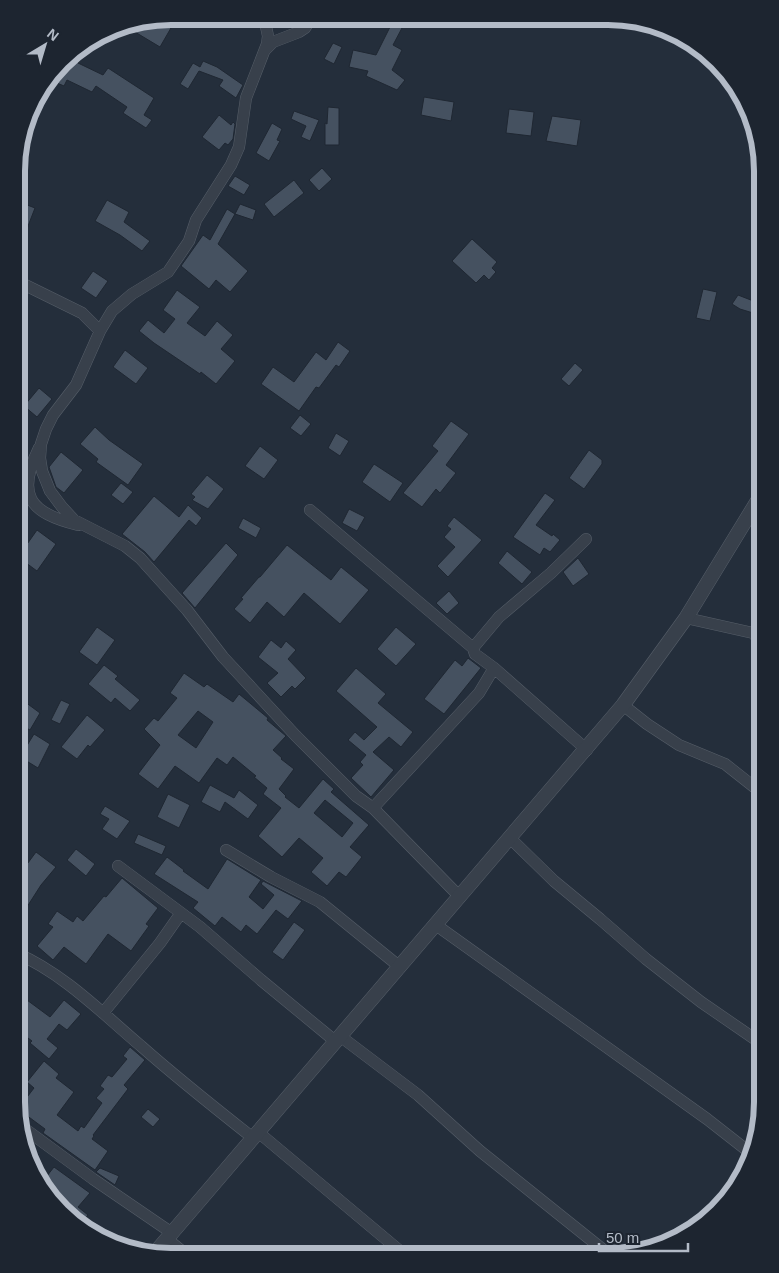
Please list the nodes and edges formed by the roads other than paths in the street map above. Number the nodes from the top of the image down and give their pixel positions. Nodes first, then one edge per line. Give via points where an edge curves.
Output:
1 (266, 25) edge
2 (307, 25) edge
3 (265, 50) junction
4 (25, 285) edge
5 (82, 313) junction
6 (107, 319) junction
7 (100, 331) junction
8 (41, 444) junction
9 (754, 507) edge
10 (310, 510) dead end
11 (84, 526) junction
12 (586, 538) dead end
13 (686, 618) junction
14 (754, 631) edge
15 (472, 648) junction
16 (494, 668) junction
17 (623, 705) junction
18 (586, 750) junction
19 (754, 787) edge
20 (372, 808) junction
21 (510, 838) junction
22 (226, 850) dead end
23 (118, 866) dead end
24 (460, 897) junction
25 (181, 913) junction
26 (436, 925) junction
27 (25, 957) edge
28 (400, 967) junction
29 (102, 1013) junction
30 (754, 1038) edge
31 (338, 1039) junction
32 (28, 1131) edge
33 (255, 1135) junction
34 (746, 1149) edge
35 (169, 1236) junction
36 (159, 1247) edge
37 (180, 1248) edge
38 (396, 1248) edge
39 (601, 1248) edge

1 - 3 street via 268,36
2 - 3 street
3 - 6 street via 246,98 239,147 196,220 189,241 168,272 132,294
4 - 5 street
5 - 6 street
5 - 7 street
6 - 7 street
7 - 8 street via 76,385 53,415
8 - 11 street via 42,471 50,491 74,520
8 - 11 street via 31,465 28,485 33,504 41,512 61,521
9 - 13 street
10 - 15 street
11 - 20 street via 125,546 140,558 187,610 223,657 296,736
12 - 15 street via 499,617
13 - 14 street
13 - 17 street
15 - 16 street
16 - 18 street
16 - 20 street via 479,693
17 - 18 street
17 - 19 street via 679,745 726,764
18 - 21 street
20 - 24 street
21 - 24 street
21 - 30 street via 554,881 646,960
22 - 28 street via 320,902
23 - 25 street
24 - 26 street
25 - 29 street
25 - 31 street via 260,980
26 - 28 street
26 - 34 street
27 - 29 street via 39,964
28 - 31 street
29 - 33 street via 178,1079
31 - 33 street
31 - 39 street via 418,1096 480,1151
32 - 35 street
33 - 35 street
33 - 38 street
35 - 36 street
35 - 37 street

